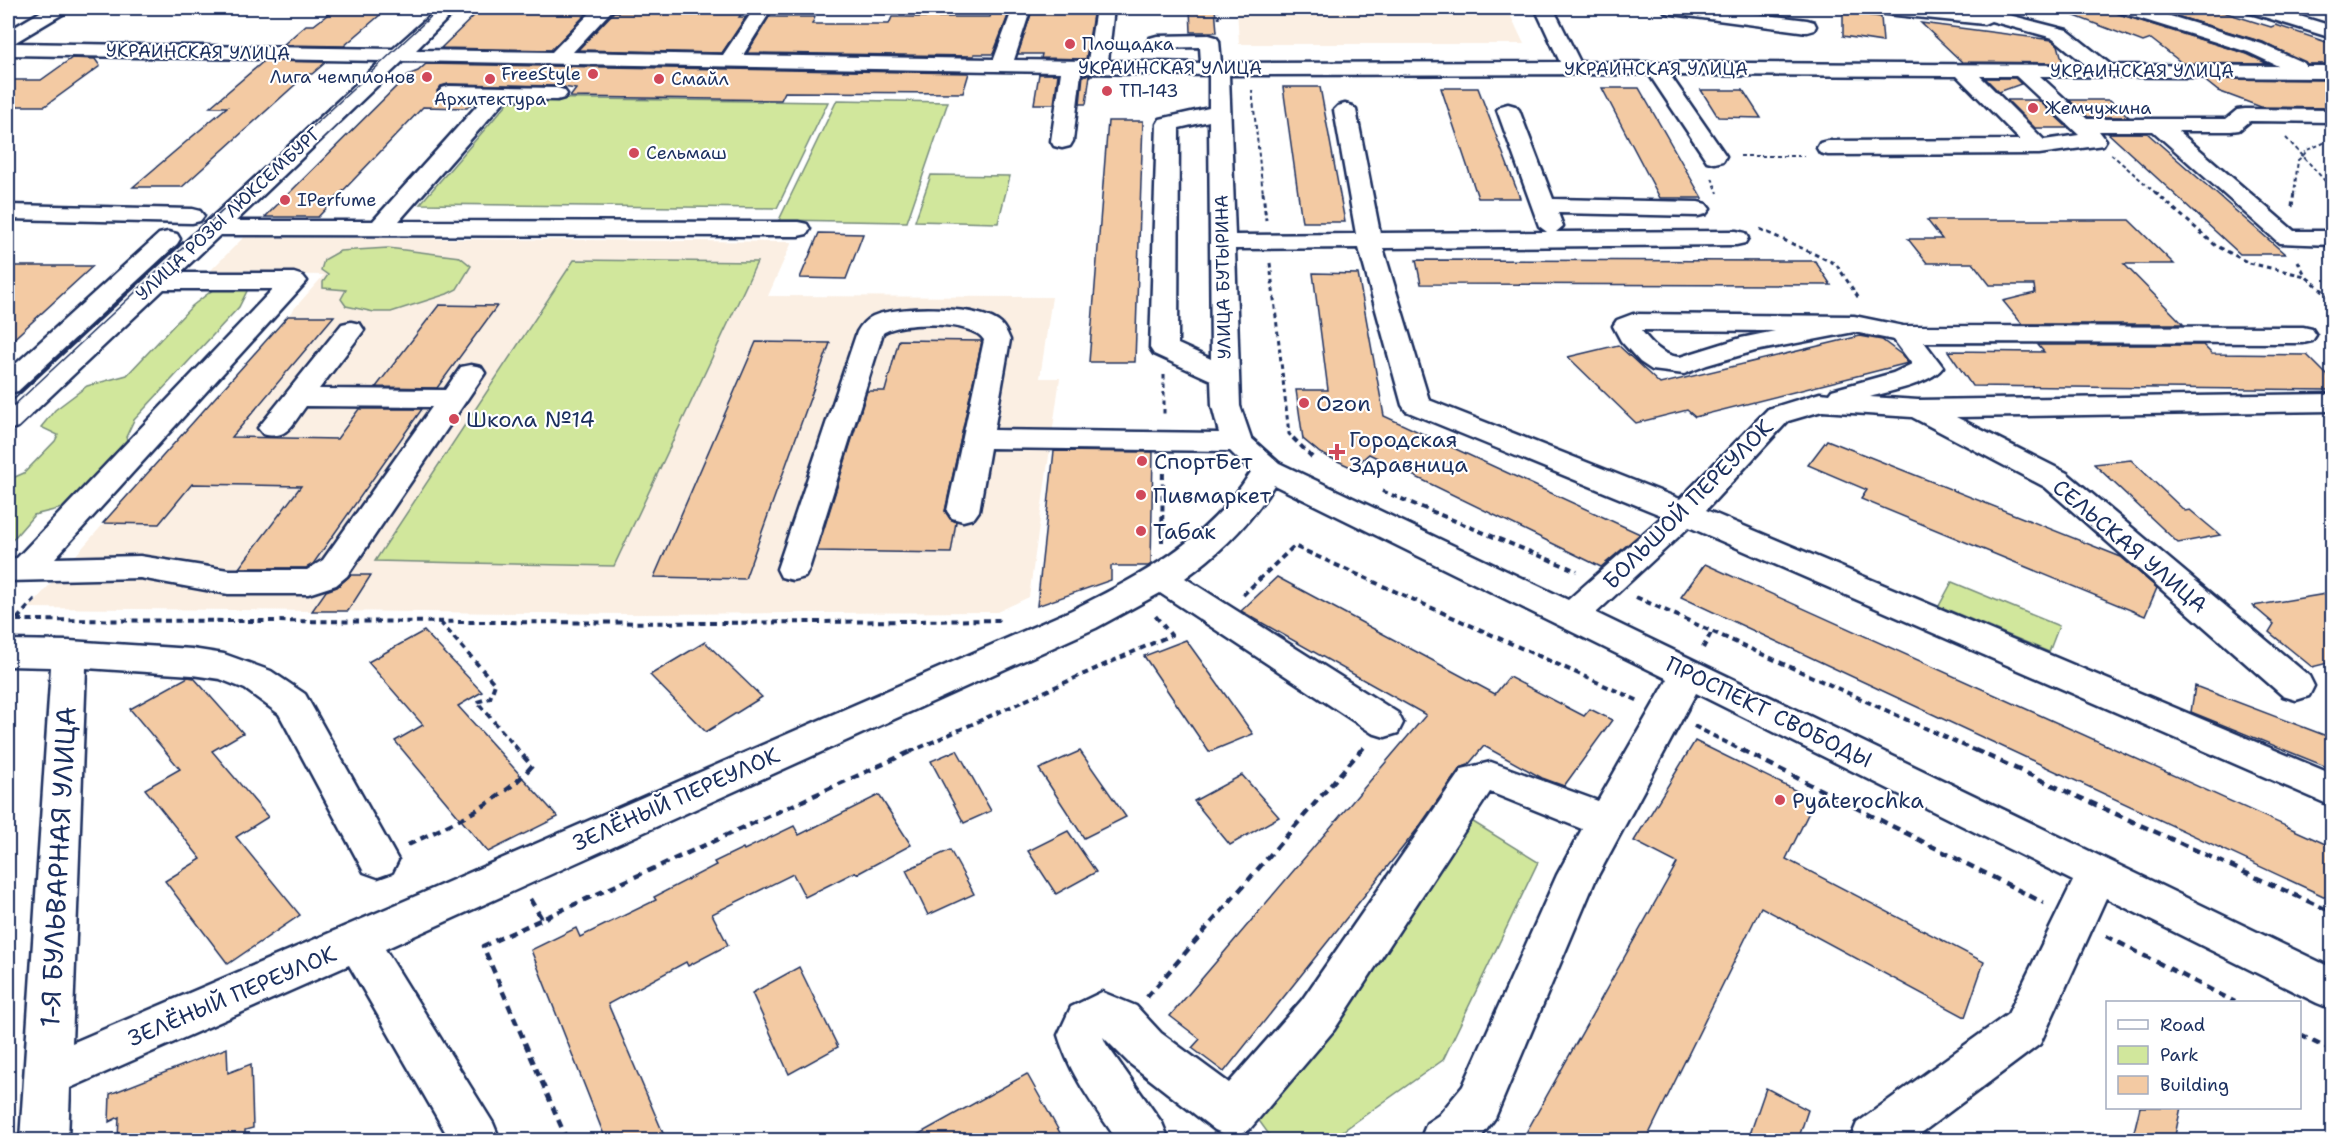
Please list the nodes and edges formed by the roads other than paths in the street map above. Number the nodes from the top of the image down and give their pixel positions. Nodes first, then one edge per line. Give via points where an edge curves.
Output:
1 (59, 8) edge
2 (418, 8) edge
3 (449, 8) edge
4 (605, 8) edge
5 (760, 8) edge
6 (1022, 8) edge
7 (1104, 8) edge
8 (1544, 8) edge
9 (1672, 8) edge
10 (1886, 8) edge
11 (1963, 8) edge
12 (2126, 8) edge
13 (2255, 8) edge
14 (2007, 21) junction
15 (1806, 26) dead end
16 (2332, 33) edge
17 (8, 39) edge
18 (1157, 42) dead end
19 (8, 49) edge
20 (366, 56) junction
21 (396, 56) junction
22 (557, 58) junction
23 (729, 61) junction
24 (1001, 67) junction
25 (1072, 68) junction
26 (1097, 68) junction
27 (1573, 68) junction
28 (1656, 68) junction
29 (1215, 69) junction
30 (1963, 71) junction
31 (2022, 71) junction
32 (2106, 71) junction
33 (2309, 72) junction
34 (2332, 72) edge
35 (340, 80) dead end
36 (449, 92) dead end
37 (500, 93) junction
38 (557, 94) dead end
39 (1345, 110) dead end
40 (1508, 110) dead end
41 (1221, 112) junction
42 (2332, 116) edge
43 (2158, 124) junction
44 (2088, 132) junction
45 (1062, 141) dead end
46 (2039, 147) junction
47 (1828, 148) road end
48 (1715, 156) road end
49 (1545, 207) junction
50 (1698, 209) dead end
51 (8, 212) edge
52 (205, 215) junction
53 (380, 228) junction
54 (798, 229) dead end
55 (1747, 233) road end
56 (2332, 238) edge
57 (1555, 239) junction
58 (1369, 241) junction
59 (1221, 242) junction
60 (156, 281) junction
61 (1854, 324) junction
62 (351, 330) dead end
63 (1903, 333) junction
64 (2303, 334) dead end
65 (471, 372) dead end
66 (1226, 376) junction
67 (8, 385) edge
68 (298, 397) junction
69 (452, 399) junction
70 (1820, 402) junction
71 (2332, 402) edge
72 (1918, 409) junction
73 (8, 422) edge
74 (273, 428) dead end
75 (978, 439) junction
76 (1236, 442) junction
77 (1268, 470) junction
78 (963, 511) dead end
79 (1685, 513) junction
80 (17, 569) edge
81 (793, 569) dead end
82 (1149, 585) junction
83 (1572, 616) junction
84 (12, 633) edge
85 (69, 654) junction
86 (1689, 673) junction
87 (2296, 686) dead end
88 (1385, 723) road end
89 (2332, 791) edge
90 (1606, 822) junction
91 (378, 860) road end
92 (2097, 873) junction
93 (358, 942) junction
94 (2332, 989) edge
95 (48, 1075) junction
96 (44, 1140) edge
97 (476, 1140) edge
98 (1145, 1140) edge
99 (1444, 1140) edge
100 (1875, 1140) edge

1 - 17 street
2 - 20 street
3 - 21 street, УЛИЦА РОЗЫ ЛЮКСЕМБУРГ
4 - 22 street
5 - 23 street
6 - 24 street
7 - 26 street
8 - 27 street
9 - 15 street
10 - 14 street
11 - 14 street
12 - 33 street via 2255,48
13 - 16 street
14 - 32 street via 2060,34
18 - 29 street, УЛИЦА БУТЫРИНА via 1209,41
19 - 20 street, УКРАИНСКАЯ УЛИЦА
20 - 21 street, УКРАИНСКАЯ УЛИЦА
20 - 35 street
21 - 22 street, УКРАИНСКАЯ УЛИЦА
21 - 52 street, УЛИЦА РОЗЫ ЛЮКСЕМБУРГ
22 - 23 street, УКРАИНСКАЯ УЛИЦА
23 - 24 street, УКРАИНСКАЯ УЛИЦА
24 - 25 street, УКРАИНСКАЯ УЛИЦА
25 - 26 street, УКРАИНСКАЯ УЛИЦА
25 - 45 street
26 - 29 street, УКРАИНСКАЯ УЛИЦА
27 - 28 street, УКРАИНСКАЯ УЛИЦА
27 - 29 street, УКРАИНСКАЯ УЛИЦА
28 - 30 street, УКРАИНСКАЯ УЛИЦА
28 - 48 street
29 - 41 street, УЛИЦА БУТЫРИНА
30 - 31 street, УКРАИНСКАЯ УЛИЦА
30 - 46 street
31 - 32 street, УКРАИНСКАЯ УЛИЦА
31 - 44 street
32 - 33 street, УКРАИНСКАЯ УЛИЦА
33 - 34 street, УКРАИНСКАЯ УЛИЦА
36 - 37 street
37 - 38 street
37 - 53 street
39 - 58 street
40 - 49 street
41 - 59 street, УЛИЦА БУТЫРИНА
41 - 66 street via 1168,124 1164,348
42 - 43 street via 2245,115 2231,125
43 - 44 street
43 - 56 street via 2288,238
44 - 46 street
46 - 47 street
49 - 50 street
49 - 57 street
51 - 52 street
52 - 53 street
52 - 60 street, УЛИЦА РОЗЫ ЛЮКСЕМБУРГ
52 - 67 street, УЛИЦА РОЗЫ ЛЮКСЕМБУРГ
53 - 54 street
55 - 57 street
57 - 58 street
58 - 59 street
58 - 79 street via 1416,405
59 - 66 street, УЛИЦА БУТЫРИНА
60 - 73 street, УЛИЦА РОЗЫ ЛЮКСЕМБУРГ
60 - 80 street via 294,281
61 - 61 street via 1633,322 1626,326 1650,356 1662,364 1684,366 1751,344
61 - 63 street
62 - 68 street
63 - 64 street
63 - 70 street via 1929,367 1903,379
65 - 69 street
66 - 76 street, УЛИЦА БУТЫРИНА via 1226,406
68 - 69 street
68 - 74 street
69 - 80 street via 335,568 324,577 308,582 228,582 140,567
70 - 72 street, БОЛЬШОЙ ПЕРЕУЛОК
70 - 79 street, БОЛЬШОЙ ПЕРЕУЛОК via 1778,415
71 - 72 street, БОЛЬШОЙ ПЕРЕУЛОК
72 - 87 street, СЕЛЬСКАЯ УЛИЦА via 2056,480
75 - 76 street
75 - 78 street
75 - 81 street via 996,331 978,321 956,318 896,319 875,326
76 - 77 street
77 - 82 street, ЗЕЛЁНЫЙ ПЕРЕУЛОК via 1246,505 1221,532 1191,558
77 - 83 street, ПРОСПЕКТ СВОБОДЫ
79 - 83 street, БОЛЬШОЙ ПЕРЕУЛОК
79 - 89 street
82 - 88 street via 1221,617
82 - 93 street, ЗЕЛЁНЫЙ ПЕРЕУЛОК via 1073,624
83 - 86 street, ПРОСПЕКТ СВОБОДЫ
84 - 85 street
85 - 91 street via 192,662 224,667 258,680 292,704
85 - 95 street, 1-Я БУЛЬВАРНАЯ УЛИЦА
86 - 90 street
86 - 92 street, ПРОСПЕКТ СВОБОДЫ
90 - 98 street via 1491,777 1476,780 1318,1015 1232,1114 1145,1048 1120,1021 1101,1013 1087,1022 1080,1035 1087,1056
90 - 99 street via 1577,875 1479,1102 1456,1132
92 - 94 street, ПРОСПЕКТ СВОБОДЫ
92 - 100 street via 2024,1029
93 - 95 street, ЗЕЛЁНЫЙ ПЕРЕУЛОК
93 - 97 street
95 - 96 street, 1-Я БУЛЬВАРНАЯ УЛИЦА

